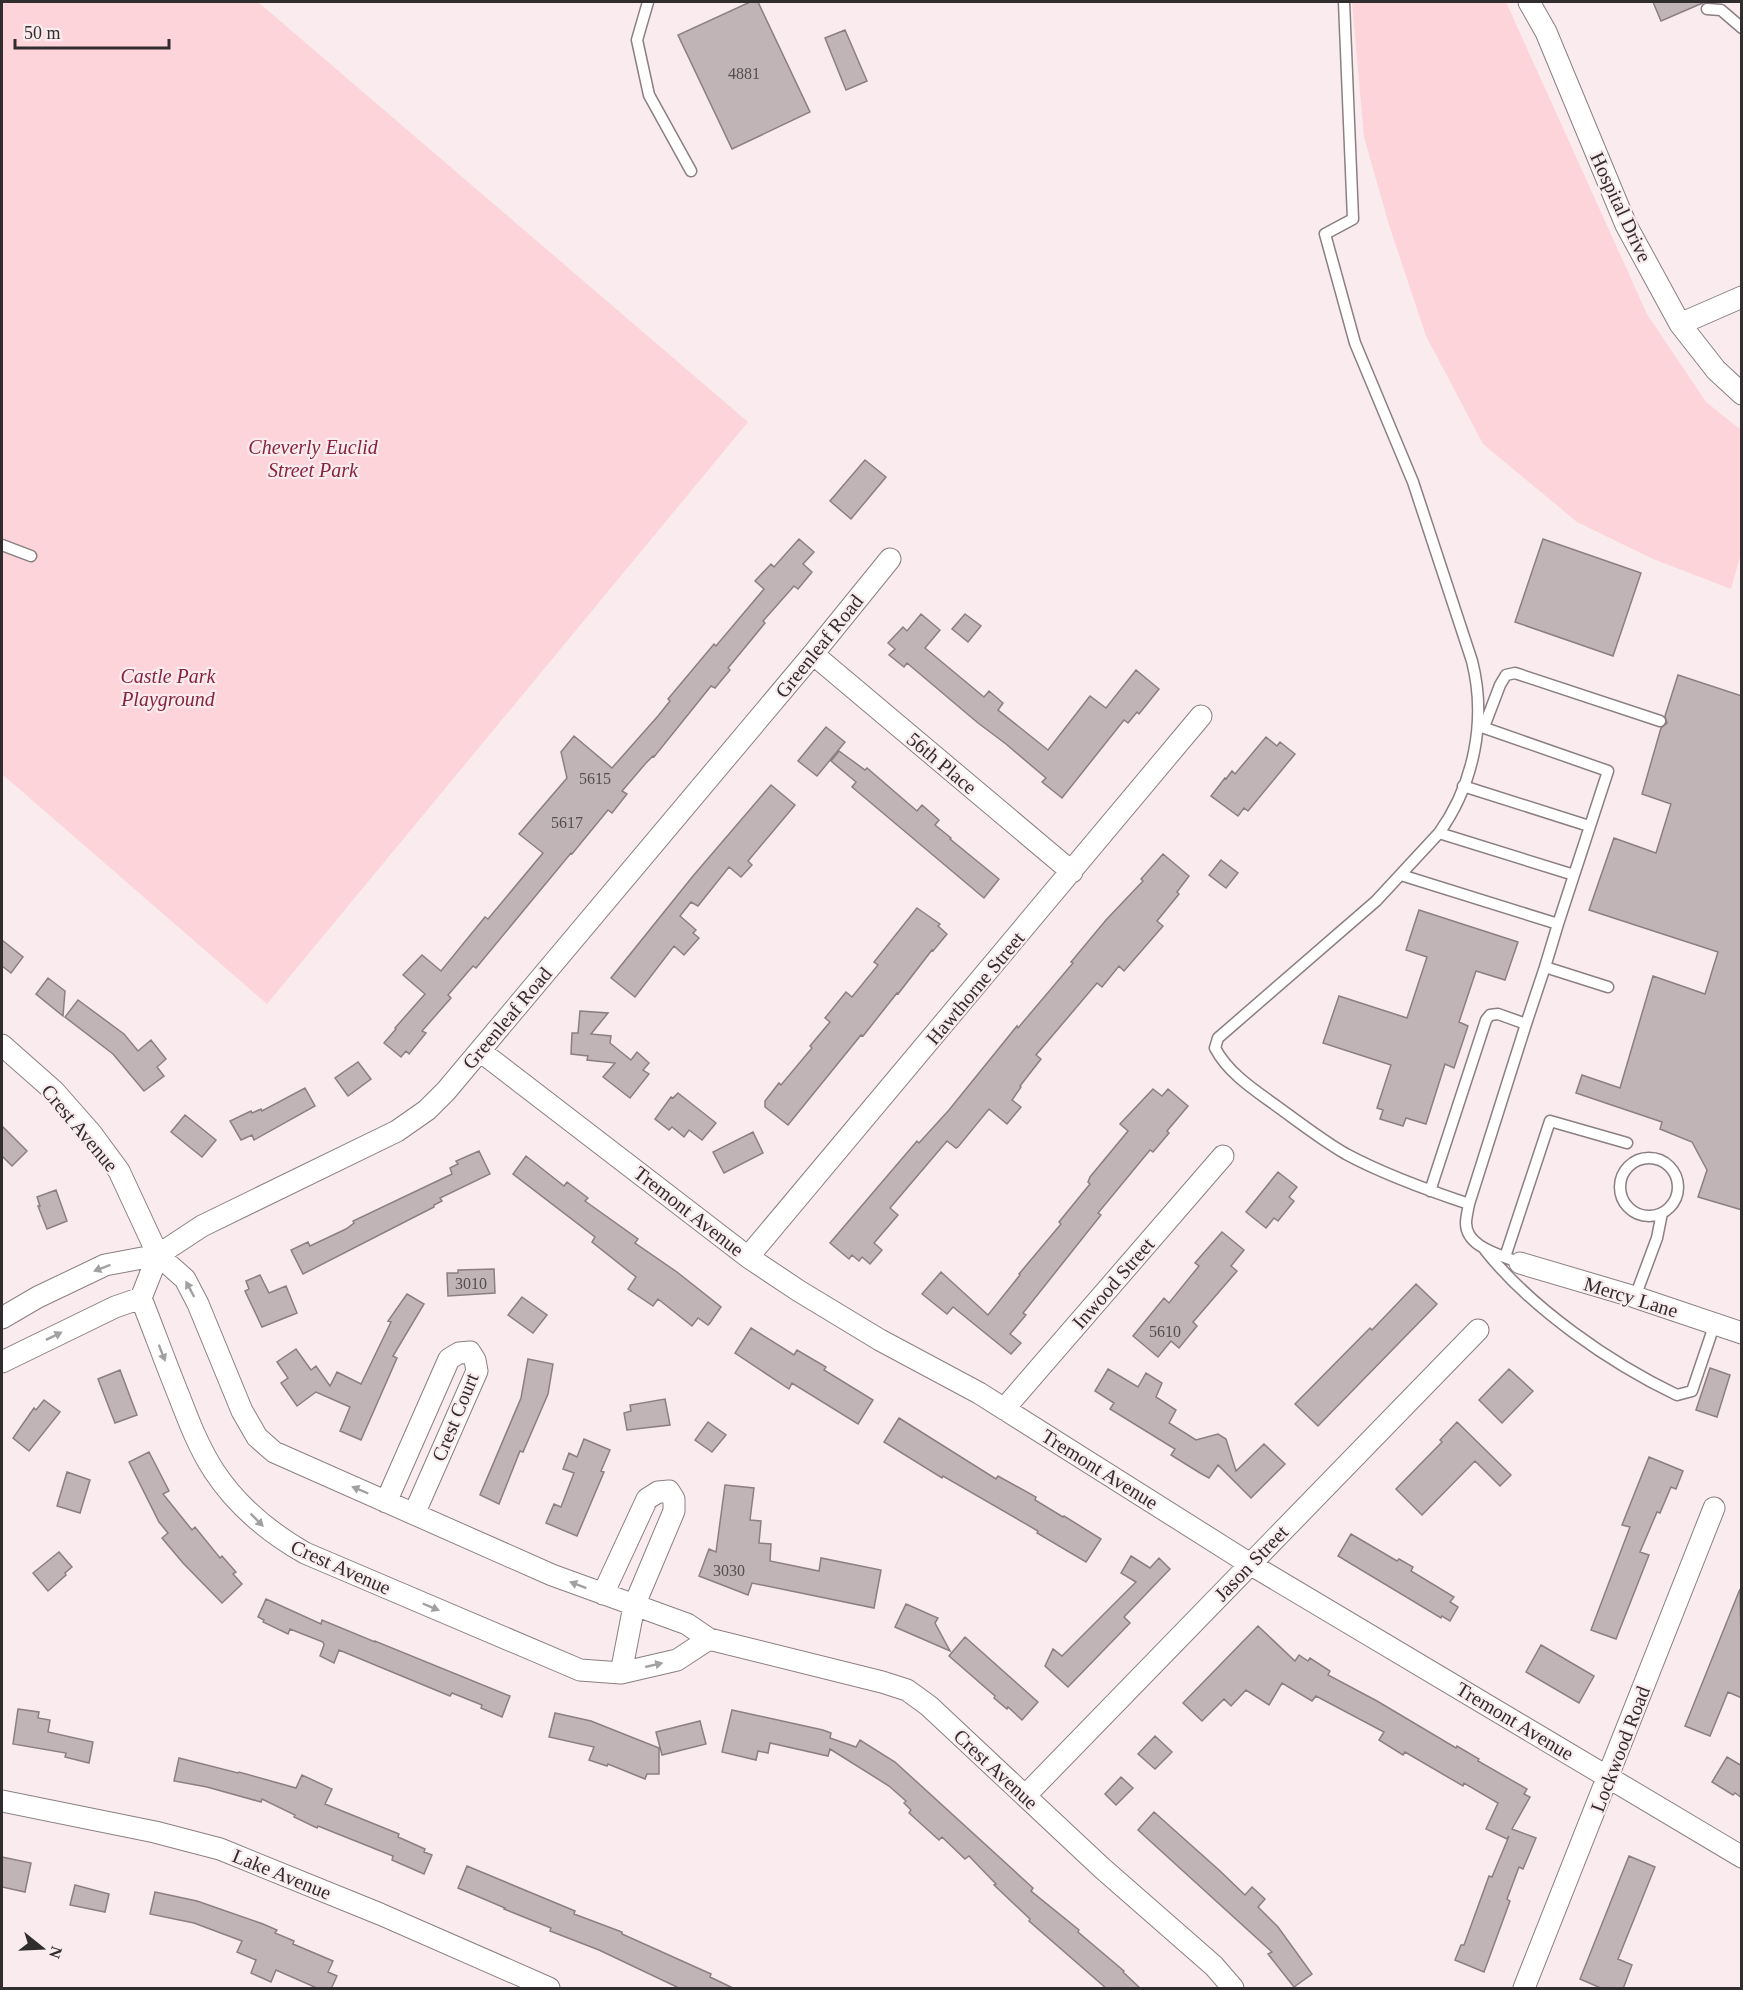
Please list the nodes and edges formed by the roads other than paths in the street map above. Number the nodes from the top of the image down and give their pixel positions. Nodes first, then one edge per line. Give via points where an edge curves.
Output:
1 (648, 2) edge
2 (1344, 2) edge
3 (1529, 2) edge
4 (1707, 9) dead end
5 (1742, 28) edge
6 (691, 171) dead end
7 (1742, 297) edge
8 (1680, 324) junction
9 (1742, 394) edge
10 (2, 545) edge
11 (31, 556) dead end
12 (890, 559) dead end
13 (813, 654) junction
14 (1201, 716) dead end
15 (1660, 721) dead end
16 (1481, 727) junction
17 (1463, 786) junction
18 (1589, 826) junction
19 (1439, 833) junction
20 (1072, 872) junction
21 (1401, 875) junction
22 (1574, 875) junction
23 (1558, 924) junction
24 (1545, 967) junction
25 (1608, 987) dead end
26 (1526, 1024) junction
27 (2, 1045) edge
28 (480, 1051) junction
29 (1627, 1143) dead end
30 (1222, 1156) dead end
31 (1430, 1191) junction
32 (1469, 1204) junction
33 (1662, 1213) junction
34 (1483, 1247) junction
35 (158, 1255) junction
36 (748, 1257) junction
37 (1513, 1260) junction
38 (141, 1298) junction
39 (1635, 1298) junction
40 (2, 1318) edge
41 (1714, 1323) junction
42 (1478, 1330) dead end
43 (1742, 1333) edge
44 (2, 1362) edge
45 (1004, 1409) junction
46 (386, 1502) junction
47 (1714, 1508) dead end
48 (414, 1514) junction
49 (1250, 1564) junction
50 (603, 1594) junction
51 (634, 1606) junction
52 (709, 1639) junction
53 (621, 1673) junction
54 (1610, 1777) junction
55 (1025, 1796) junction
56 (2, 1801) edge
57 (1742, 1857) edge
58 (545, 1988) edge
59 (1233, 1989) edge
60 (1524, 1989) edge

1 - 6 lane via 637,40 649,95
2 - 16 lane via 1353,219 1325,234 1355,342 1413,482 1472,662
3 - 8 street, Hospital Drive via 1546,32 1626,225
4 - 5 lane via 1721,10
7 - 8 street
8 - 9 street, Hospital Drive via 1716,370
10 - 11 lane
12 - 13 street, Greenleaf Road
13 - 20 street, 56th Place
13 - 28 street, Greenleaf Road
14 - 20 street, Hawthorne Street
15 - 16 lane via 1515,673 1506,675
16 - 17 lane via 1473,764
16 - 18 lane via 1608,771
17 - 18 lane
17 - 19 lane
18 - 22 lane
19 - 21 lane
19 - 22 lane
20 - 36 street, Hawthorne Street
21 - 23 lane
21 - 31 lane via 1218,1038 1215,1048 1233,1072 1346,1154
22 - 23 lane
23 - 24 lane
24 - 25 lane
24 - 26 lane
26 - 31 lane via 1498,1014 1486,1020
26 - 32 lane
27 - 35 street, Crest Avenue via 54,1091 91,1133 118,1171
28 - 35 street, Greenleaf Road via 427,1110 397,1131 202,1226
28 - 36 street, Tremont Avenue
29 - 37 lane via 1550,1121
30 - 45 street, Inwood Street
31 - 32 lane
32 - 34 lane via 1466,1225 1471,1239
33 - 33 lane via 1677,1194 1675,1174 1654,1159 1635,1162 1627,1168 1620,1184 1624,1204 1641,1216
33 - 39 lane
34 - 37 lane
34 - 41 lane via 1514,1283 1597,1349 1677,1395 1692,1391
35 - 38 street
35 -> 40 street, Greenleaf Road via 105,1266
46 -> 35 street, Crest Avenue via 293,1462 257,1437 189,1287
36 - 45 street, Tremont Avenue via 880,1340
37 - 39 street, Mercy Lane
44 -> 38 street
38 -> 53 street, Crest Avenue via 195,1435 214,1472 264,1527 305,1553 580,1670
39 - 41 street, Mercy Lane
41 - 43 street, Mercy Lane
42 - 49 street, Jason Street
45 - 49 street, Tremont Avenue
46 - 48 street, Crest Avenue
46 - 48 street, Crest Court via 449,1359 470,1352 477,1371
47 - 54 street, Lockwood Road
50 -> 48 street, Crest Avenue
49 - 54 street, Tremont Avenue
49 - 55 street, Jason Street
50 - 51 street, Crest Avenue
50 - 51 street via 647,1499 669,1491 674,1510
51 - 52 street, Crest Avenue via 687,1624
51 - 53 street
53 -> 52 street, Crest Avenue via 677,1660
52 - 55 street, Crest Avenue via 907,1690
54 - 57 street, Tremont Avenue
54 - 60 street, Lockwood Road
55 - 59 street, Crest Avenue via 1214,1966
56 - 58 street, Lake Avenue via 220,1849 380,1914

